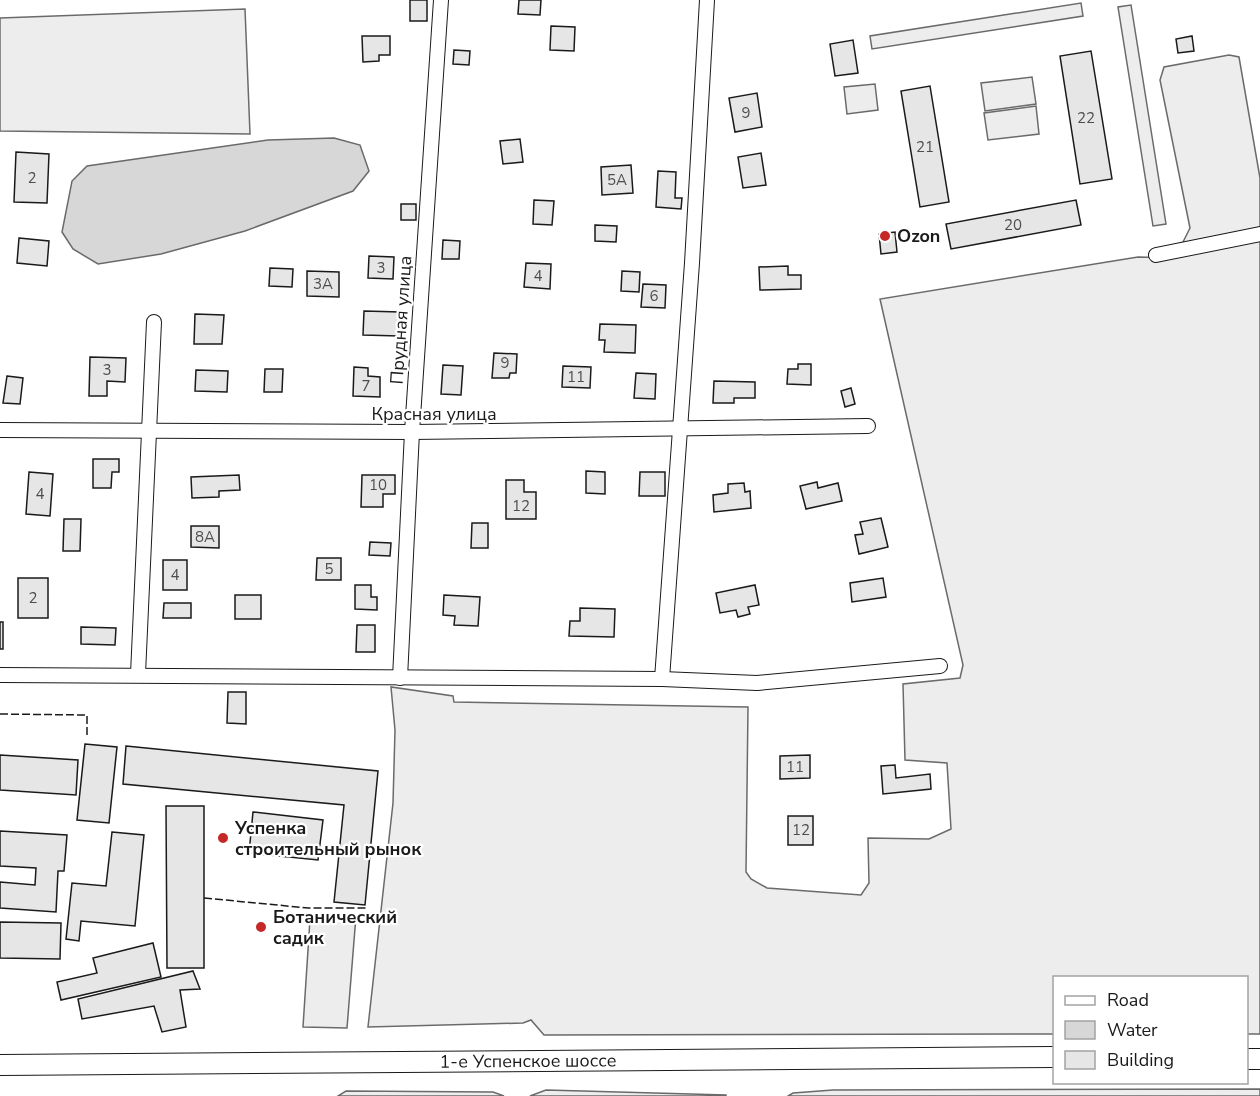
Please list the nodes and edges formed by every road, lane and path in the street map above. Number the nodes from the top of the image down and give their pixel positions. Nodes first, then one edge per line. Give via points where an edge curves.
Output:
1 (441, 0) edge
2 (707, 0) edge
3 (1260, 234) edge
4 (1156, 255) dead end
5 (154, 322) dead end
6 (868, 426) dead end
7 (0, 430) edge
8 (680, 430) junction
9 (147, 432) junction
10 (412, 432) junction
11 (939, 666) dead end
12 (138, 674) junction
13 (0, 675) edge
14 (400, 678) junction
15 (662, 679) junction
16 (1053, 1057) edge
17 (0, 1065) edge

1 - 10 street, Прудная улица
2 - 8 street
3 - 4 street
5 - 9 street
6 - 8 street, Красная улица
7 - 9 street, Красная улица
8 - 10 street, Красная улица
8 - 15 street
9 - 10 street, Красная улица
9 - 12 street
10 - 14 street, Прудная улица
11 - 15 street via 757,683
12 - 13 street
12 - 14 street
14 - 15 street
16 - 17 main road, 1-е Успенское шоссе

